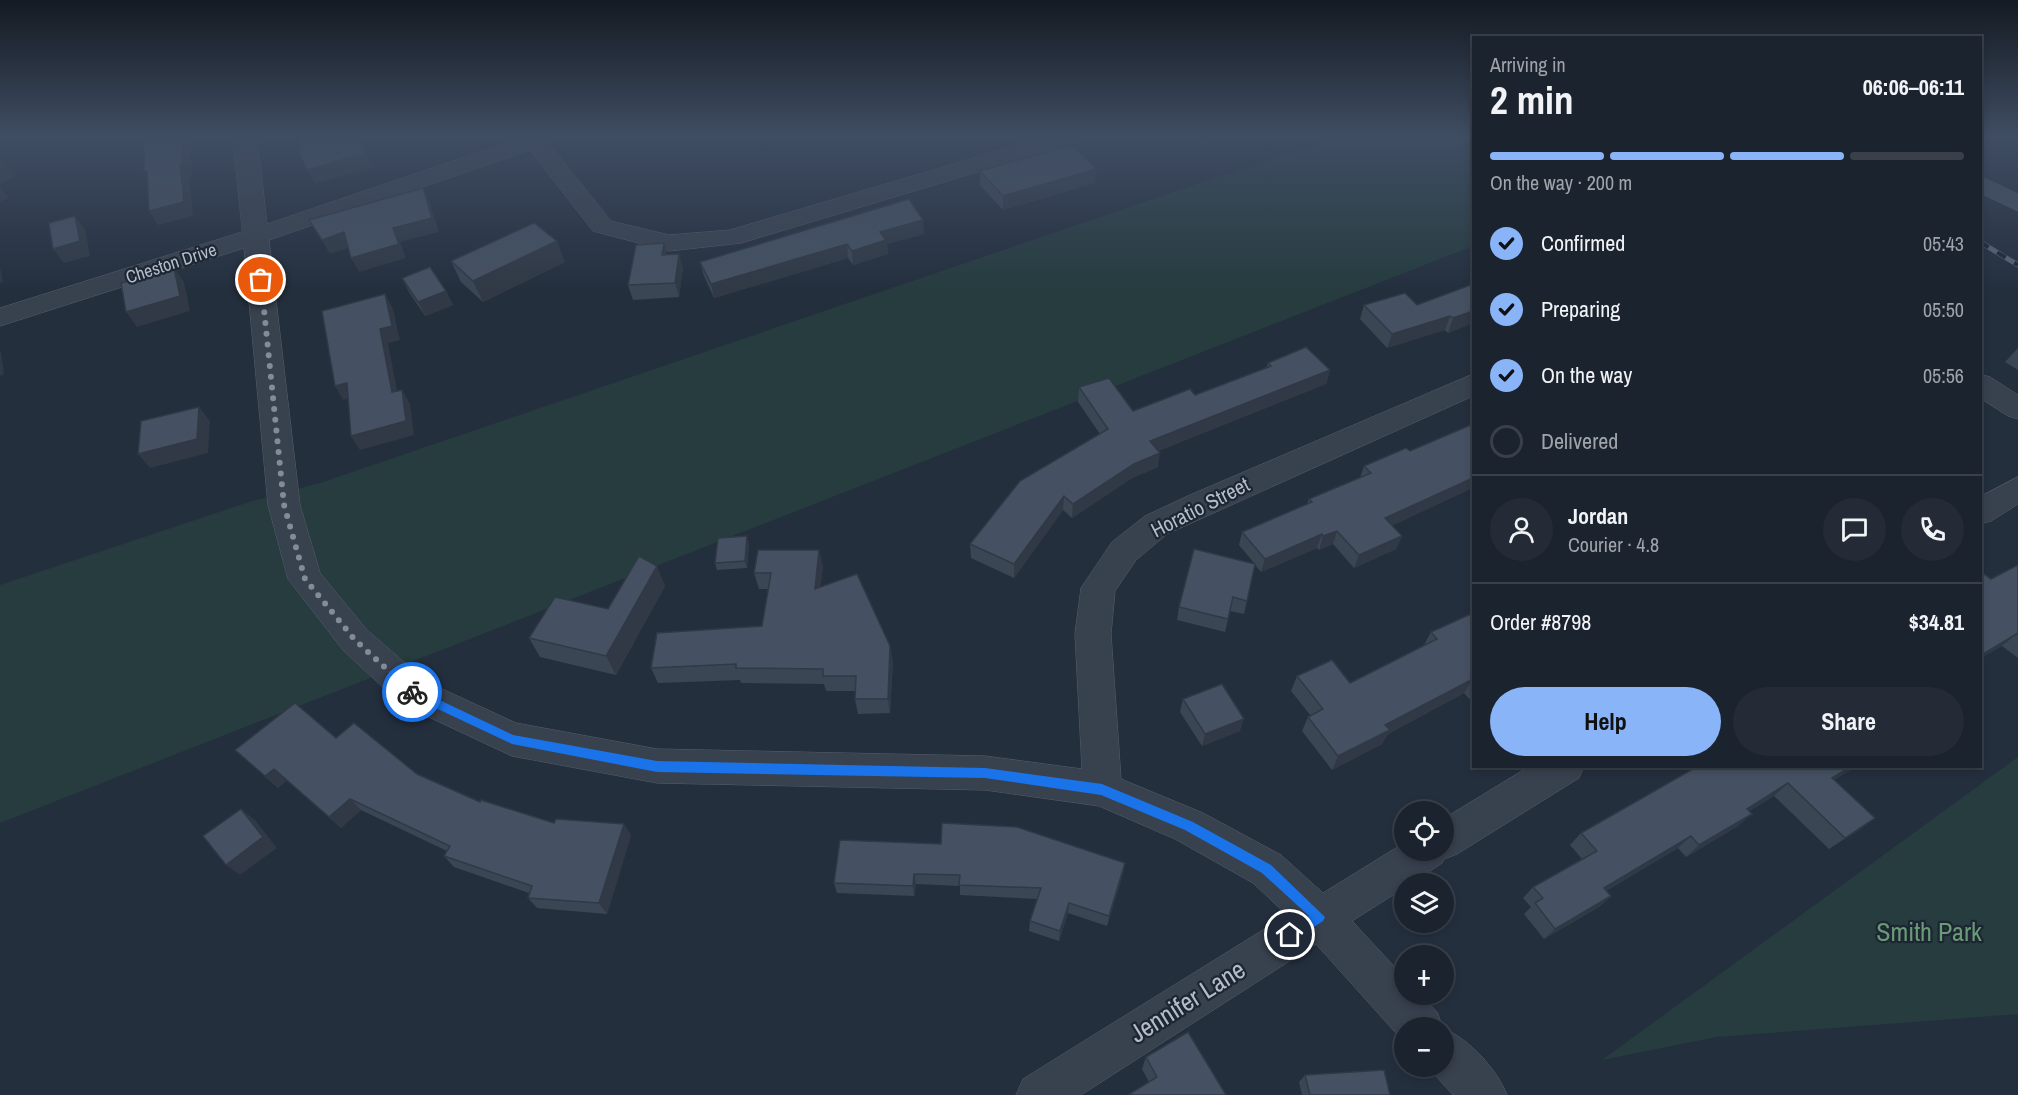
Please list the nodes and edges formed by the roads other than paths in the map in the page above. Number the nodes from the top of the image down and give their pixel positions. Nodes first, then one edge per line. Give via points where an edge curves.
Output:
1 (251, 188) edge
2 (397, 188) edge
3 (575, 188) edge
4 (898, 188) edge
5 (1989, 188) edge
6 (2018, 204) edge
7 (256, 236) junction
8 (0, 317) edge
9 (1472, 384) edge
10 (1982, 385) edge
11 (2018, 409) edge
12 (2018, 489) edge
13 (1982, 511) edge
14 (1562, 768) edge
15 (1102, 789) junction
16 (1454, 834) edge
17 (1410, 861) edge
18 (1319, 917) junction
19 (1411, 1017) edge
20 (1454, 1063) edge
21 (1039, 1095) edge
22 (1484, 1095) edge

1 - 7 street
2 - 7 street, Cheston Drive
3 - 4 street via 602,226 669,243 732,238
5 - 6 main road
7 - 8 street, Cheston Drive
7 - 15 street via 284,505 305,579 355,640 414,693 512,739 657,766 985,773
9 - 15 street, Horatio Street via 1201,503 1156,525 1124,551 1098,588 1093,634
10 - 11 street
12 - 13 street
14 - 16 street
15 - 18 street via 1189,826 1267,869
17 - 18 street, Jennifer Lane
18 - 19 street
18 - 21 street, Jennifer Lane
20 - 22 street

